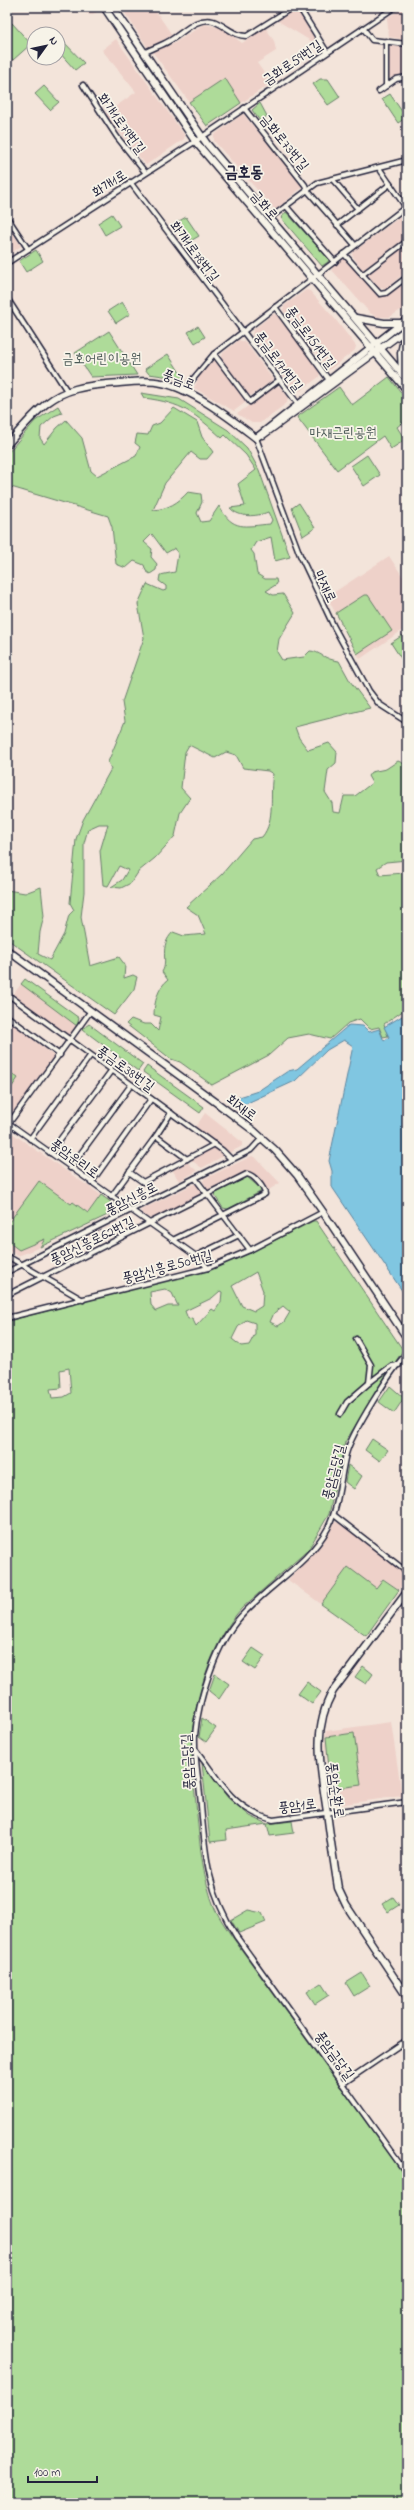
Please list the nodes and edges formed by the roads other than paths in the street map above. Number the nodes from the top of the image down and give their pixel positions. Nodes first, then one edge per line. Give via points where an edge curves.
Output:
1 (104, 7) edge
2 (113, 7) edge
3 (293, 7) edge
4 (299, 7) edge
5 (395, 7) edge
6 (363, 28) junction
7 (386, 41) junction
8 (407, 44) edge
9 (327, 52) junction
10 (144, 53) junction
11 (407, 77) edge
12 (83, 85) dead end
13 (386, 86) junction
14 (380, 91) dead end
15 (244, 108) junction
16 (202, 137) junction
17 (195, 141) junction
18 (407, 160) edge
19 (379, 168) junction
20 (145, 172) junction
21 (333, 180) junction
22 (130, 182) junction
23 (390, 184) junction
24 (307, 190) junction
25 (286, 206) junction
26 (407, 208) edge
27 (358, 209) junction
28 (7, 217) edge
29 (270, 218) junction
30 (337, 224) junction
31 (407, 241) edge
32 (355, 245) junction
33 (28, 249) junction
34 (344, 254) junction
35 (335, 262) junction
36 (7, 263) edge
37 (319, 274) junction
38 (362, 275) junction
39 (407, 276) edge
40 (312, 279) junction
41 (7, 298) edge
42 (275, 307) junction
43 (356, 318) junction
44 (405, 321) edge
45 (406, 330) edge
46 (243, 332) junction
47 (376, 343) junction
48 (380, 349) junction
49 (372, 350) junction
50 (214, 354) junction
51 (405, 372) edge
52 (279, 380) junction
53 (329, 380) junction
54 (407, 380) edge
55 (184, 390) junction
56 (407, 390) edge
57 (67, 392) junction
58 (298, 404) junction
59 (256, 438) junction
60 (7, 444) edge
61 (407, 722) edge
62 (7, 950) edge
63 (8, 996) edge
64 (90, 1012) junction
65 (7, 1016) edge
66 (70, 1041) junction
67 (60, 1054) junction
68 (90, 1056) junction
69 (111, 1071) junction
70 (131, 1085) junction
71 (151, 1099) junction
72 (171, 1113) junction
73 (8, 1124) edge
74 (156, 1136) junction
75 (30, 1139) junction
76 (261, 1139) junction
77 (214, 1144) junction
78 (50, 1153) junction
79 (187, 1159) junction
80 (231, 1159) junction
81 (70, 1168) junction
82 (129, 1172) junction
83 (195, 1178) junction
84 (91, 1182) junction
85 (208, 1194) junction
86 (111, 1197) junction
87 (131, 1210) junction
88 (323, 1212) junction
89 (224, 1214) junction
90 (149, 1224) junction
91 (239, 1235) junction
92 (172, 1240) junction
93 (250, 1250) junction
94 (7, 1256) edge
95 (196, 1256) junction
96 (21, 1265) junction
97 (208, 1268) junction
98 (7, 1272) edge
99 (44, 1276) junction
100 (7, 1295) edge
101 (82, 1300) junction
102 (7, 1318) edge
103 (407, 1338) edge
104 (356, 1339) dead end
105 (407, 1353) edge
106 (399, 1365) junction
107 (369, 1383) junction
108 (340, 1414) dead end
109 (334, 1515) junction
110 (407, 1572) edge
111 (407, 1592) edge
112 (195, 1748) junction
113 (407, 1802) edge
114 (327, 1813) junction
115 (407, 1997) edge
116 (407, 2040) edge
117 (342, 2084) junction
118 (407, 2174) edge

1 - 17 main road, 금화로
2 - 10 main road, 금화로
3 - 10 street via 247,36 239,36 222,25 207,20 198,22 169,42
4 - 9 street
5 - 6 street, 금화로59번길
6 - 7 street via 372,40
6 - 9 street, 금화로59번길
7 - 8 street
7 - 13 street
9 - 15 street, 금화로59번길
10 - 16 main road, 금화로
11 - 13 street via 396,79
12 - 20 street, 화개1로79번길 via 117,138
13 - 14 street
15 - 16 street, 금화로59번길
15 - 24 street, 금화로73번길
16 - 17 street, 화개1로
16 - 29 main road, 금화로
17 - 20 street, 화개1로
17 - 40 main road, 금화로
18 - 19 street, 금화로73번길
19 - 21 street, 금화로73번길
19 - 23 street
20 - 22 street, 화개1로
21 - 24 street, 금화로73번길 via 317,183
21 - 27 street
22 - 33 street, 화개1로
22 - 46 street, 화개1로78번길
23 - 26 street
23 - 27 street
24 - 25 street, 금화로73번길
24 - 30 street, 금화로73번길
25 - 29 street, 금화로73번길
25 - 35 street
26 - 32 street, 풍금로151번길
27 - 30 street
28 - 33 street
29 - 37 main road, 금화로
30 - 32 street, 금화로73번길
31 - 38 street
32 - 34 street, 풍금로151번길
33 - 36 street, 화개1로
34 - 35 street, 풍금로151번길
34 - 38 street
35 - 37 street, 풍금로151번길
37 - 40 street, 풍금로151번길
37 - 43 main road, 금화로
38 - 39 street via 383,294
40 - 42 street, 풍금로151번길
40 - 49 main road, 금화로
41 - 57 street
42 - 46 street, 풍금로151번길
42 - 53 street, 풍금로151번길
43 - 44 main road via 384,323
43 - 47 main road, 금화로
44 - 47 main road
45 - 48 main road
45 - 51 main road via 401,353
46 - 50 street, 풍금로151번길
46 - 52 street, 풍금로171번길
47 - 48 main road, 금화로
47 - 49 main road
48 - 49 main road
48 - 51 main road, 금화로
49 - 53 main road
49 - 56 main road, 금화로
49 - 59 main road via 269,431
50 - 52 street via 250,402
50 - 55 street, 풍금로151번길
51 - 54 main road, 금화로
52 - 58 street, 풍금로171번길
53 - 58 main road
55 - 57 main road, 풍금로 via 144,381 84,386
55 - 59 main road, 풍금로
57 - 60 main road, 풍금로 via 48,402
58 - 59 main road
59 - 61 street, 마재로 via 300,555 334,627 369,691 379,704
62 - 64 main road, 회재로
63 - 66 street, 풍금로38번길
64 - 66 street
64 - 76 main road, 회재로 via 217,1103
65 - 67 street
66 - 67 street
66 - 68 street, 풍금로38번길
67 - 73 street
68 - 69 street, 풍금로38번길
68 - 75 street
69 - 70 street, 풍금로38번길
69 - 78 street
70 - 71 street, 풍금로38번길
70 - 81 street
71 - 72 street, 풍금로38번길
71 - 84 street
72 - 74 street
72 - 77 street, 풍금로38번길
73 - 75 street, 풍암운리로
74 - 79 street
74 - 82 street
75 - 78 street, 풍암운리로
76 - 80 street, 풍암신흥로 via 250,1150
76 - 88 main road, 회재로 via 291,1167
77 - 79 street
77 - 80 street, 풍금로38번길
78 - 81 street, 풍암운리로
79 - 82 street via 143,1182
80 - 83 street, 풍암신흥로
81 - 84 street, 풍암운리로
82 - 86 street
83 - 85 street
83 - 87 street, 풍암신흥로
84 - 86 street, 풍암운리로
85 - 89 street
85 - 89 street, 풍암신흥로62번길 via 247,1174 251,1174 264,1190 265,1194
85 - 90 street, 풍암신흥로62번길
86 - 87 street, 풍암운리로
87 - 90 street, 풍암운리로
87 - 96 street, 풍암신흥로
88 - 93 street, 풍암신흥로50번길
88 - 103 main road, 회재로
89 - 91 street
89 - 92 street
90 - 92 street, 풍암운리로
90 - 99 street, 풍암신흥로62번길
91 - 93 street
91 - 95 street
92 - 95 street, 풍암운리로
93 - 97 street, 풍암신흥로50번길
94 - 96 street, 풍암신흥로62번길
95 - 97 street, 풍암운리로
96 - 98 street, 풍암신흥로
96 - 99 street, 풍암신흥로62번길
97 - 101 street, 풍암신흥로50번길
99 - 100 street
99 - 101 street, 풍암신흥로62번길
101 - 102 street, 풍암신흥로50번길
104 - 107 street via 371,1365
105 - 106 street, 풍암금당길
106 - 107 street via 391,1366
106 - 109 street, 풍암금당길 via 352,1440 342,1470
107 - 108 street via 347,1402
109 - 110 street
109 - 112 street, 풍암금당길 via 315,1548 252,1605 230,1631 204,1691
111 - 114 main road, 풍암순환로 via 326,1703 320,1722 318,1743
112 - 114 street, 풍암1로 via 230,1796 251,1813 273,1820
112 - 117 street, 풍암금당길 via 205,1853 217,1902 236,1936
113 - 114 street, 풍암1로
114 - 115 main road, 풍암순환로 via 338,1888 346,1905
116 - 117 street
117 - 118 street, 풍암금당길

